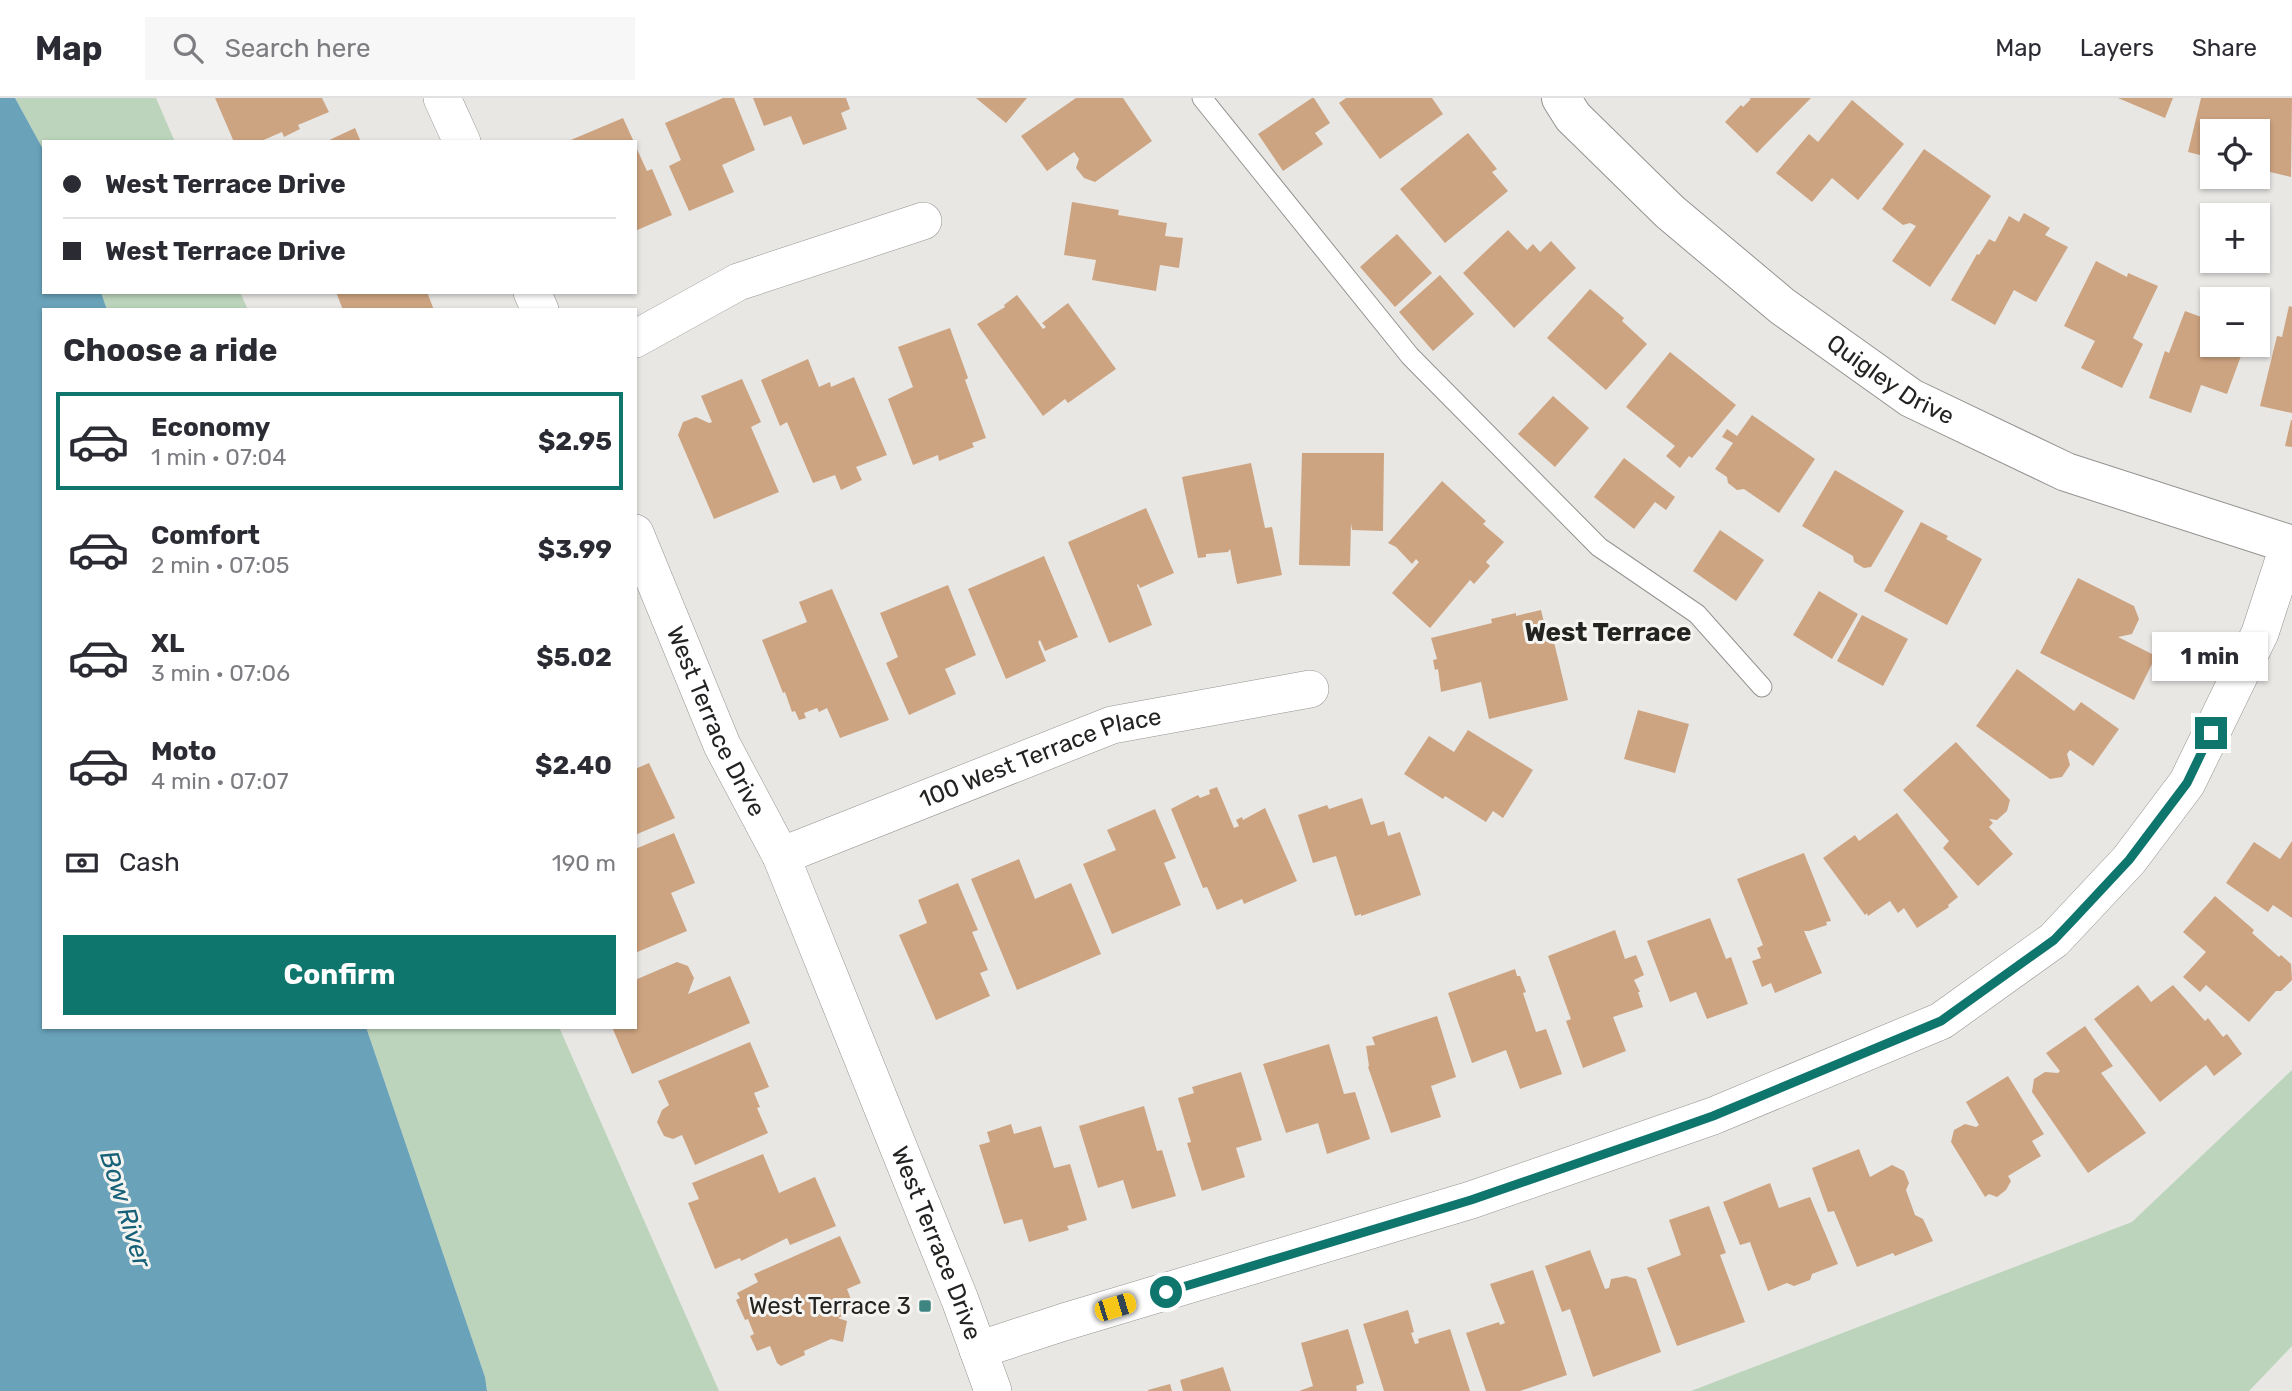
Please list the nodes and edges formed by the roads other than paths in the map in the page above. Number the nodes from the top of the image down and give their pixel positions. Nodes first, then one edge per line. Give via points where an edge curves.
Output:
1 (442, 98) edge
2 (1202, 98) edge
3 (1561, 98) edge
4 (461, 140) edge
5 (923, 221) dead end
6 (637, 338) edge
7 (637, 538) edge
8 (2290, 544) edge
9 (1762, 687) dead end
10 (1310, 689) dead end
11 (781, 856) junction
12 (978, 1350) junction
13 (993, 1391) edge

1 - 4 street
2 - 9 lane via 1410,356 1599,547 1697,614
3 - 8 street, Quigley Drive via 1573,117 1670,212 1782,306 1910,398 2066,472
5 - 6 street via 738,282
7 - 11 street, West Terrace Drive via 722,745
8 - 12 street, West Terrace Drive via 2260,633 2187,783 2129,860 2054,940 1941,1021 1713,1116 1471,1200
10 - 11 street, 100 West Terrace Place via 1112,724
11 - 12 street, West Terrace Drive
12 - 13 street

